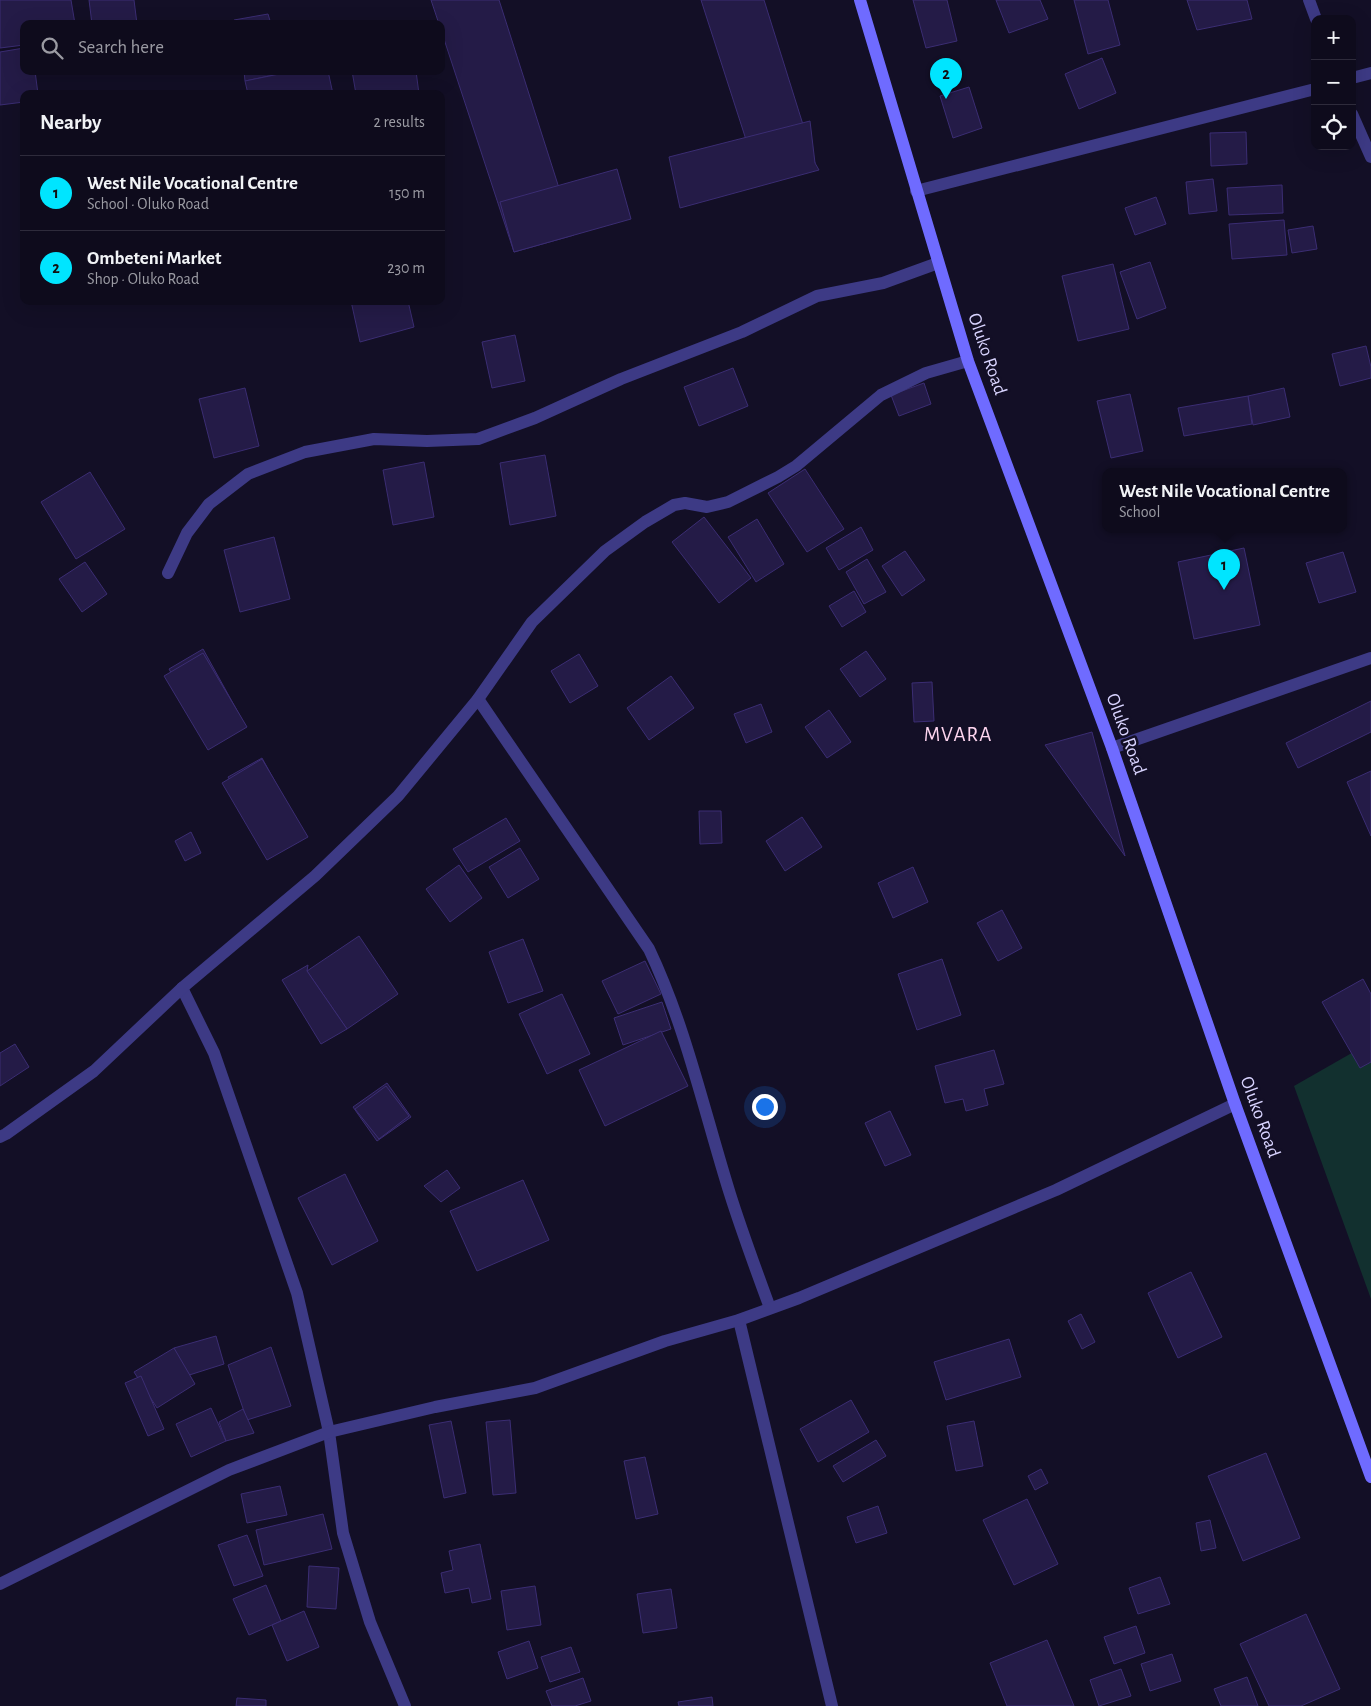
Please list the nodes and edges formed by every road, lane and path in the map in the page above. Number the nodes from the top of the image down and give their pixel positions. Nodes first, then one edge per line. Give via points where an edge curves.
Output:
1 (860, 0) edge
2 (1309, 0) edge
3 (1315, 15) edge
4 (1371, 73) edge
5 (1356, 77) edge
6 (1311, 89) edge
7 (1356, 123) edge
8 (1371, 157) edge
9 (916, 191) junction
10 (938, 263) junction
11 (968, 361) junction
12 (168, 573) dead end
13 (1371, 658) edge
14 (478, 700) junction
15 (1112, 748) junction
16 (182, 988) junction
17 (1235, 1104) junction
18 (0, 1137) edge
19 (770, 1308) junction
20 (738, 1320) junction
21 (329, 1432) junction
22 (1371, 1477) edge
23 (0, 1584) edge
24 (405, 1706) edge
25 (832, 1706) edge

1 - 9 main road, Oluko Road
2 - 3 street
4 - 5 street
6 - 9 street
7 - 8 street
9 - 10 main road, Oluko Road
10 - 11 main road, Oluko Road
10 - 12 street via 883,283 817,296 742,332 478,439 374,439 305,452 248,474 209,504 187,533
11 - 14 street via 926,373 881,395 796,466 728,502 707,507 685,503 674,505 645,522 606,551 532,622
11 - 15 main road, Oluko Road
13 - 15 street
14 - 16 street via 391,803 315,876
14 - 19 street via 649,949 669,992 730,1193
15 - 17 main road, Oluko Road
16 - 18 street via 94,1072
16 - 21 street via 214,1053 297,1293
17 - 19 street via 1056,1190
17 - 22 main road, Oluko Road
19 - 20 street
20 - 21 street via 665,1341 535,1388
20 - 25 street
21 - 23 street via 228,1470
21 - 24 street via 343,1533 370,1622

